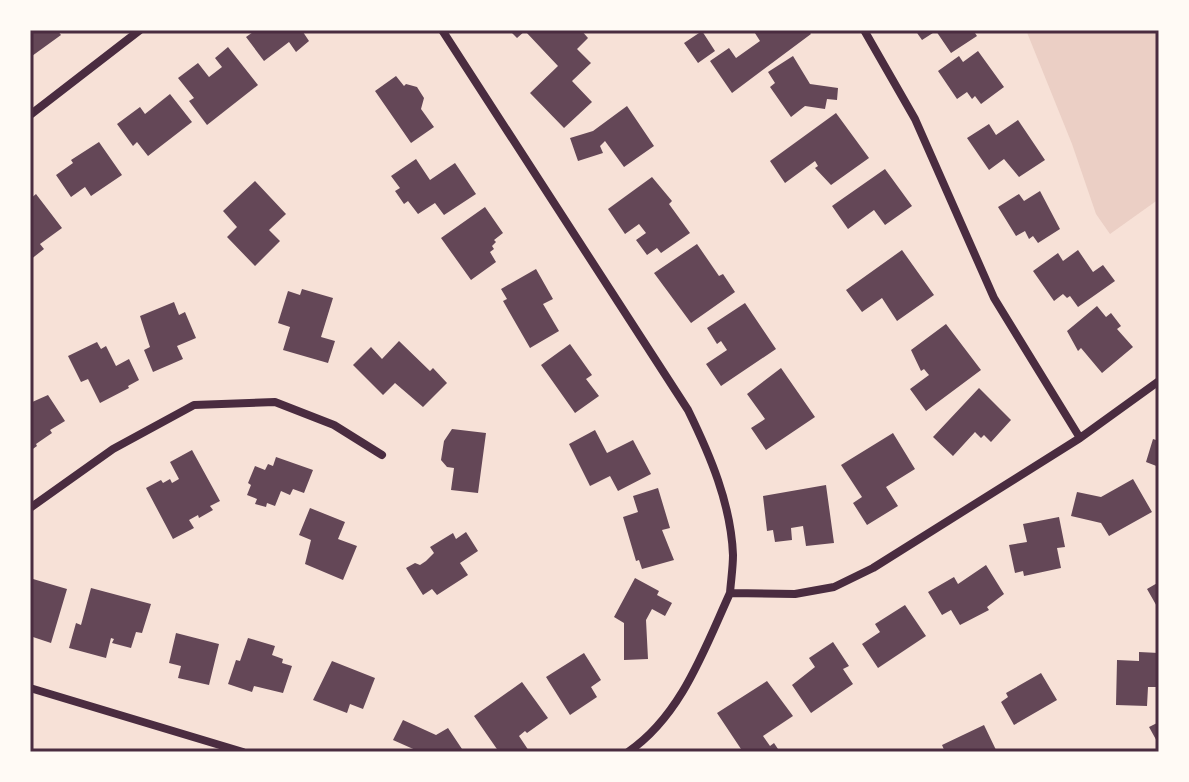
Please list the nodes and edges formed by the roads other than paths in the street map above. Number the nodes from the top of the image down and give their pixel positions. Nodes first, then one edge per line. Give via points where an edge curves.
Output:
1 (140, 30) edge
2 (442, 30) edge
3 (864, 30) edge
4 (30, 115) edge
5 (1159, 381) edge
6 (1080, 438) junction
7 (382, 455) dead end
8 (30, 508) edge
9 (730, 593) junction
10 (30, 688) edge
11 (243, 752) edge
12 (628, 752) edge

1 - 4 street
2 - 9 street via 688,410 711,456 726,510 733,554
3 - 6 street via 915,119 994,298
5 - 6 street
6 - 9 street via 834,587 795,594
7 - 8 street via 334,425 275,402 194,405 113,449
9 - 12 street via 689,682 648,738
10 - 11 street

